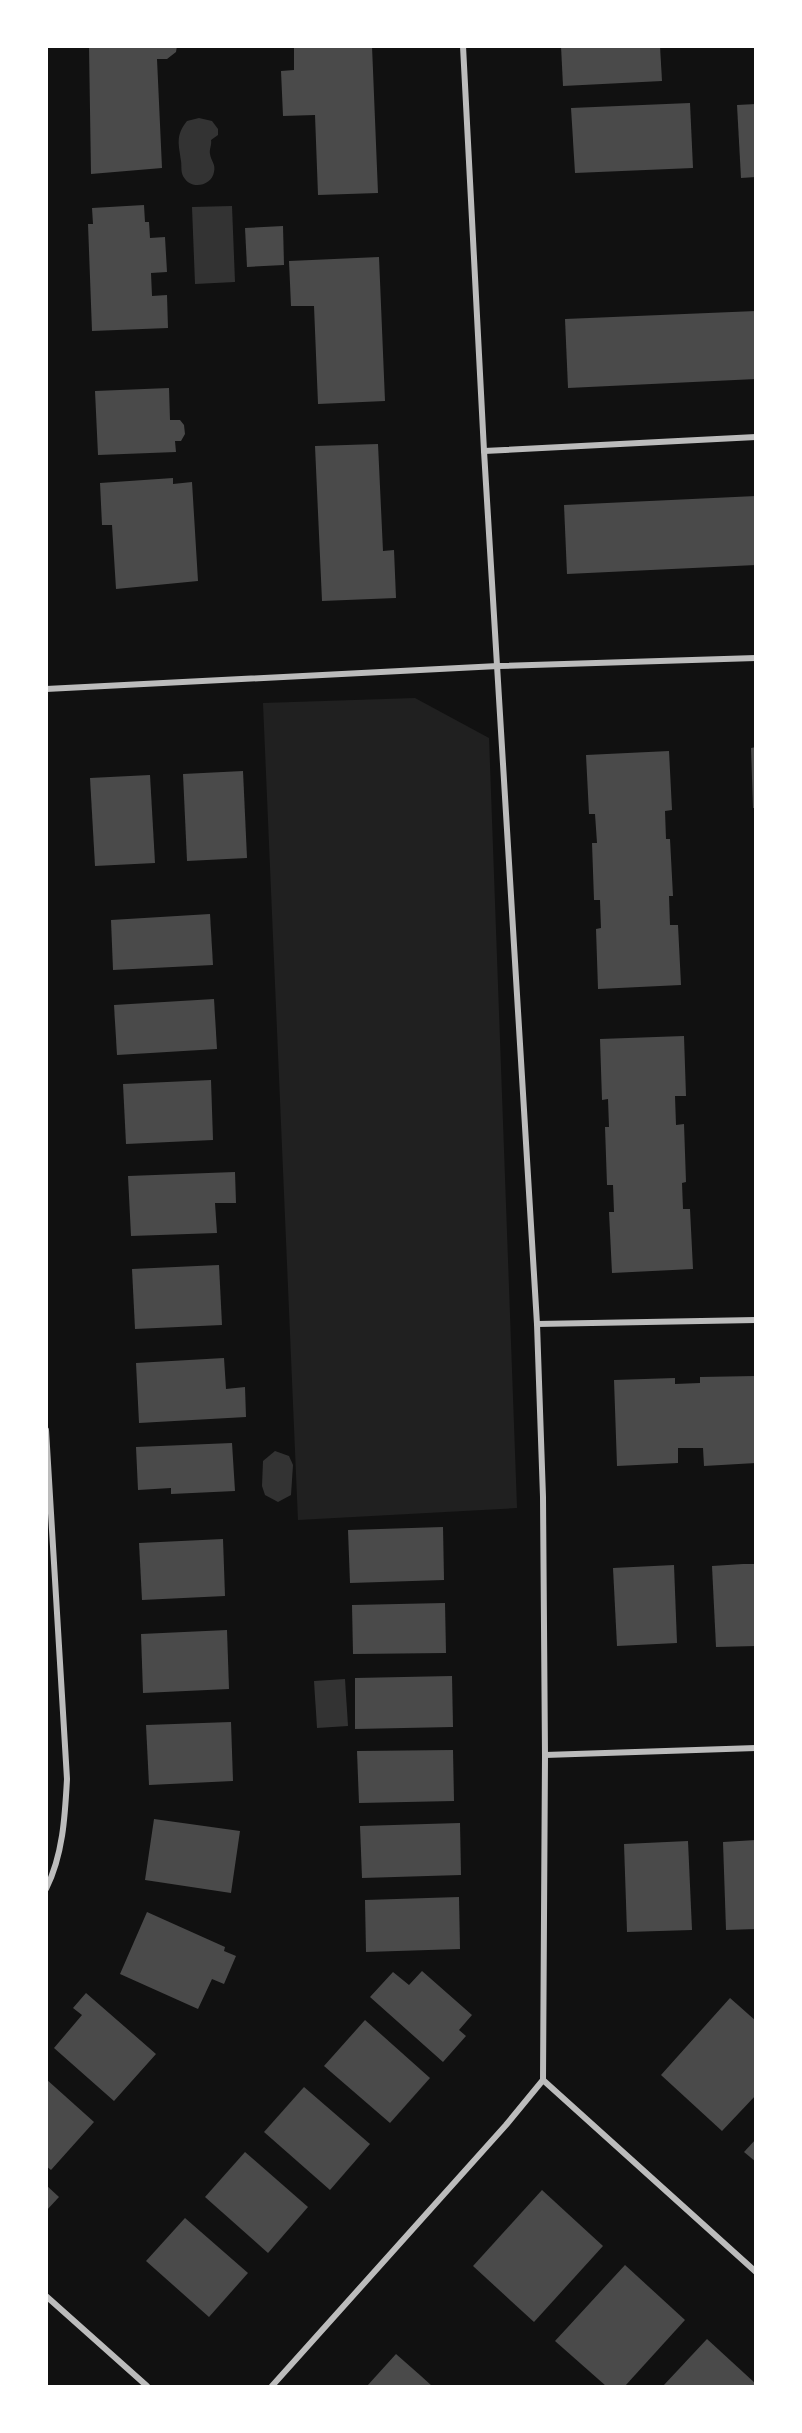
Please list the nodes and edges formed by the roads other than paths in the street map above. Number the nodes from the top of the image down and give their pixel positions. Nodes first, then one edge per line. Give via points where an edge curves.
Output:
1 (463, 46) edge
2 (756, 437) edge
3 (484, 451) junction
4 (756, 658) edge
5 (498, 666) junction
6 (46, 689) edge
7 (756, 1320) edge
8 (537, 1323) junction
9 (46, 1430) edge
10 (756, 1748) edge
11 (545, 1755) junction
12 (46, 1889) edge
13 (543, 2080) junction
14 (756, 2272) edge
15 (46, 2296) edge
16 (147, 2386) edge
17 (272, 2386) edge

1 - 3 street
2 - 3 street
3 - 5 street
4 - 5 street
5 - 6 street
5 - 8 street
7 - 8 street
8 - 11 street
9 - 12 street via 67,1779 64,1828 53,1876
10 - 11 street
11 - 13 street
13 - 14 street
13 - 17 street
15 - 16 street

